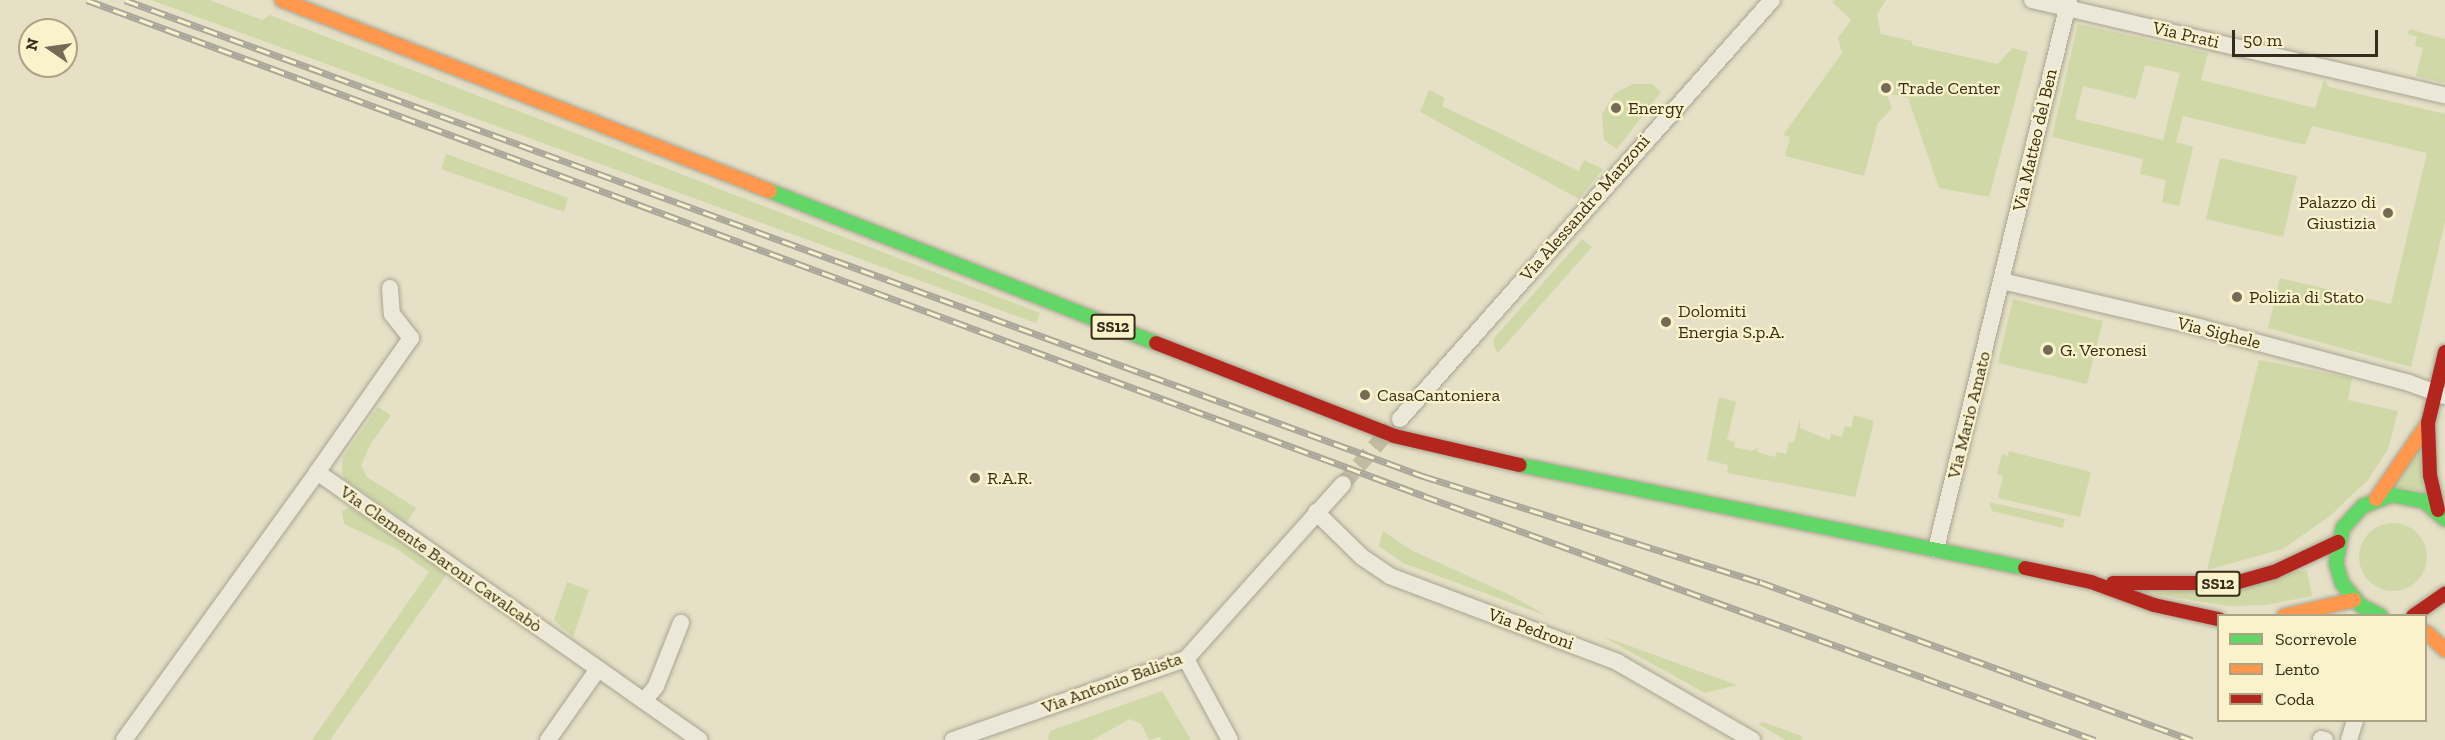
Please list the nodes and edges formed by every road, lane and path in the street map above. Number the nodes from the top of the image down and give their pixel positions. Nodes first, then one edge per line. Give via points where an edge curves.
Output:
1 (282, 0) edge
2 (1772, 0) edge
3 (2032, 0) edge
4 (2068, 4) edge
5 (319, 7) edge
6 (2445, 95) edge
7 (2002, 281) junction
8 (390, 288) dead end
9 (2445, 352) edge
10 (2439, 395) edge
11 (1400, 419) tunnel mouth
12 (2427, 423) junction
13 (317, 472) junction
14 (1343, 484) tunnel mouth
15 (2376, 499) junction
16 (1316, 512) junction
17 (2441, 514) edge
18 (2338, 542) junction
19 (1936, 549) junction
20 (2091, 582) junction
21 (2445, 594) edge
22 (2354, 600) junction
23 (2289, 614) edge
24 (2378, 614) edge
25 (2416, 614) edge
26 (2217, 619) edge
27 (681, 623) dead end
28 (2427, 633) edge
29 (2445, 650) edge
30 (1186, 658) junction
31 (598, 669) junction
32 (644, 701) junction
33 (2343, 722) edge
34 (2354, 722) edge
35 (124, 740) edge
36 (548, 740) edge
37 (700, 740) edge
38 (953, 740) edge
39 (1230, 740) edge
40 (1752, 740) edge
41 (2338, 740) edge
42 (2349, 740) edge

1 - 5 main road, SS12
2 - 11 street, Via Alessandro Manzoni
3 - 4 street, Via Prati
4 - 6 street, Via Prati
4 - 7 street, Via Matteo del Ben
5 - 19 main road, SS12 via 1394,436 1443,450
7 - 10 street, Via Sighele via 2210,330 2409,383
7 - 19 street, Via Mario Amato
8 - 13 street via 393,314 411,338
9 - 10 main road
10 - 12 main road
12 - 15 main road
12 - 17 main road via 2430,475
13 - 31 street, Via Clemente Baroni Cavalcabò
13 - 35 street
14 - 16 street, Via Antonio Balista
15 - 17 main road via 2408,496
15 - 18 main road via 2351,516
16 - 30 street, Via Antonio Balista
16 - 40 street, Via Pedroni via 1362,557 1390,576 1617,662
18 - 20 main road, SS12 via 2274,572 2235,583 2181,586
18 - 22 main road via 2336,563 2342,583
19 - 20 main road, SS12
20 - 26 main road, SS12 via 2154,605
21 - 25 main road
22 - 23 main road
22 - 24 main road
27 - 32 street via 656,686
28 - 29 main road
30 - 38 street, Via Antonio Balista
30 - 39 street
31 - 32 street, Via Clemente Baroni Cavalcabò
31 - 36 street
32 - 37 street, Via Clemente Baroni Cavalcabò
33 - 41 street
34 - 42 street

